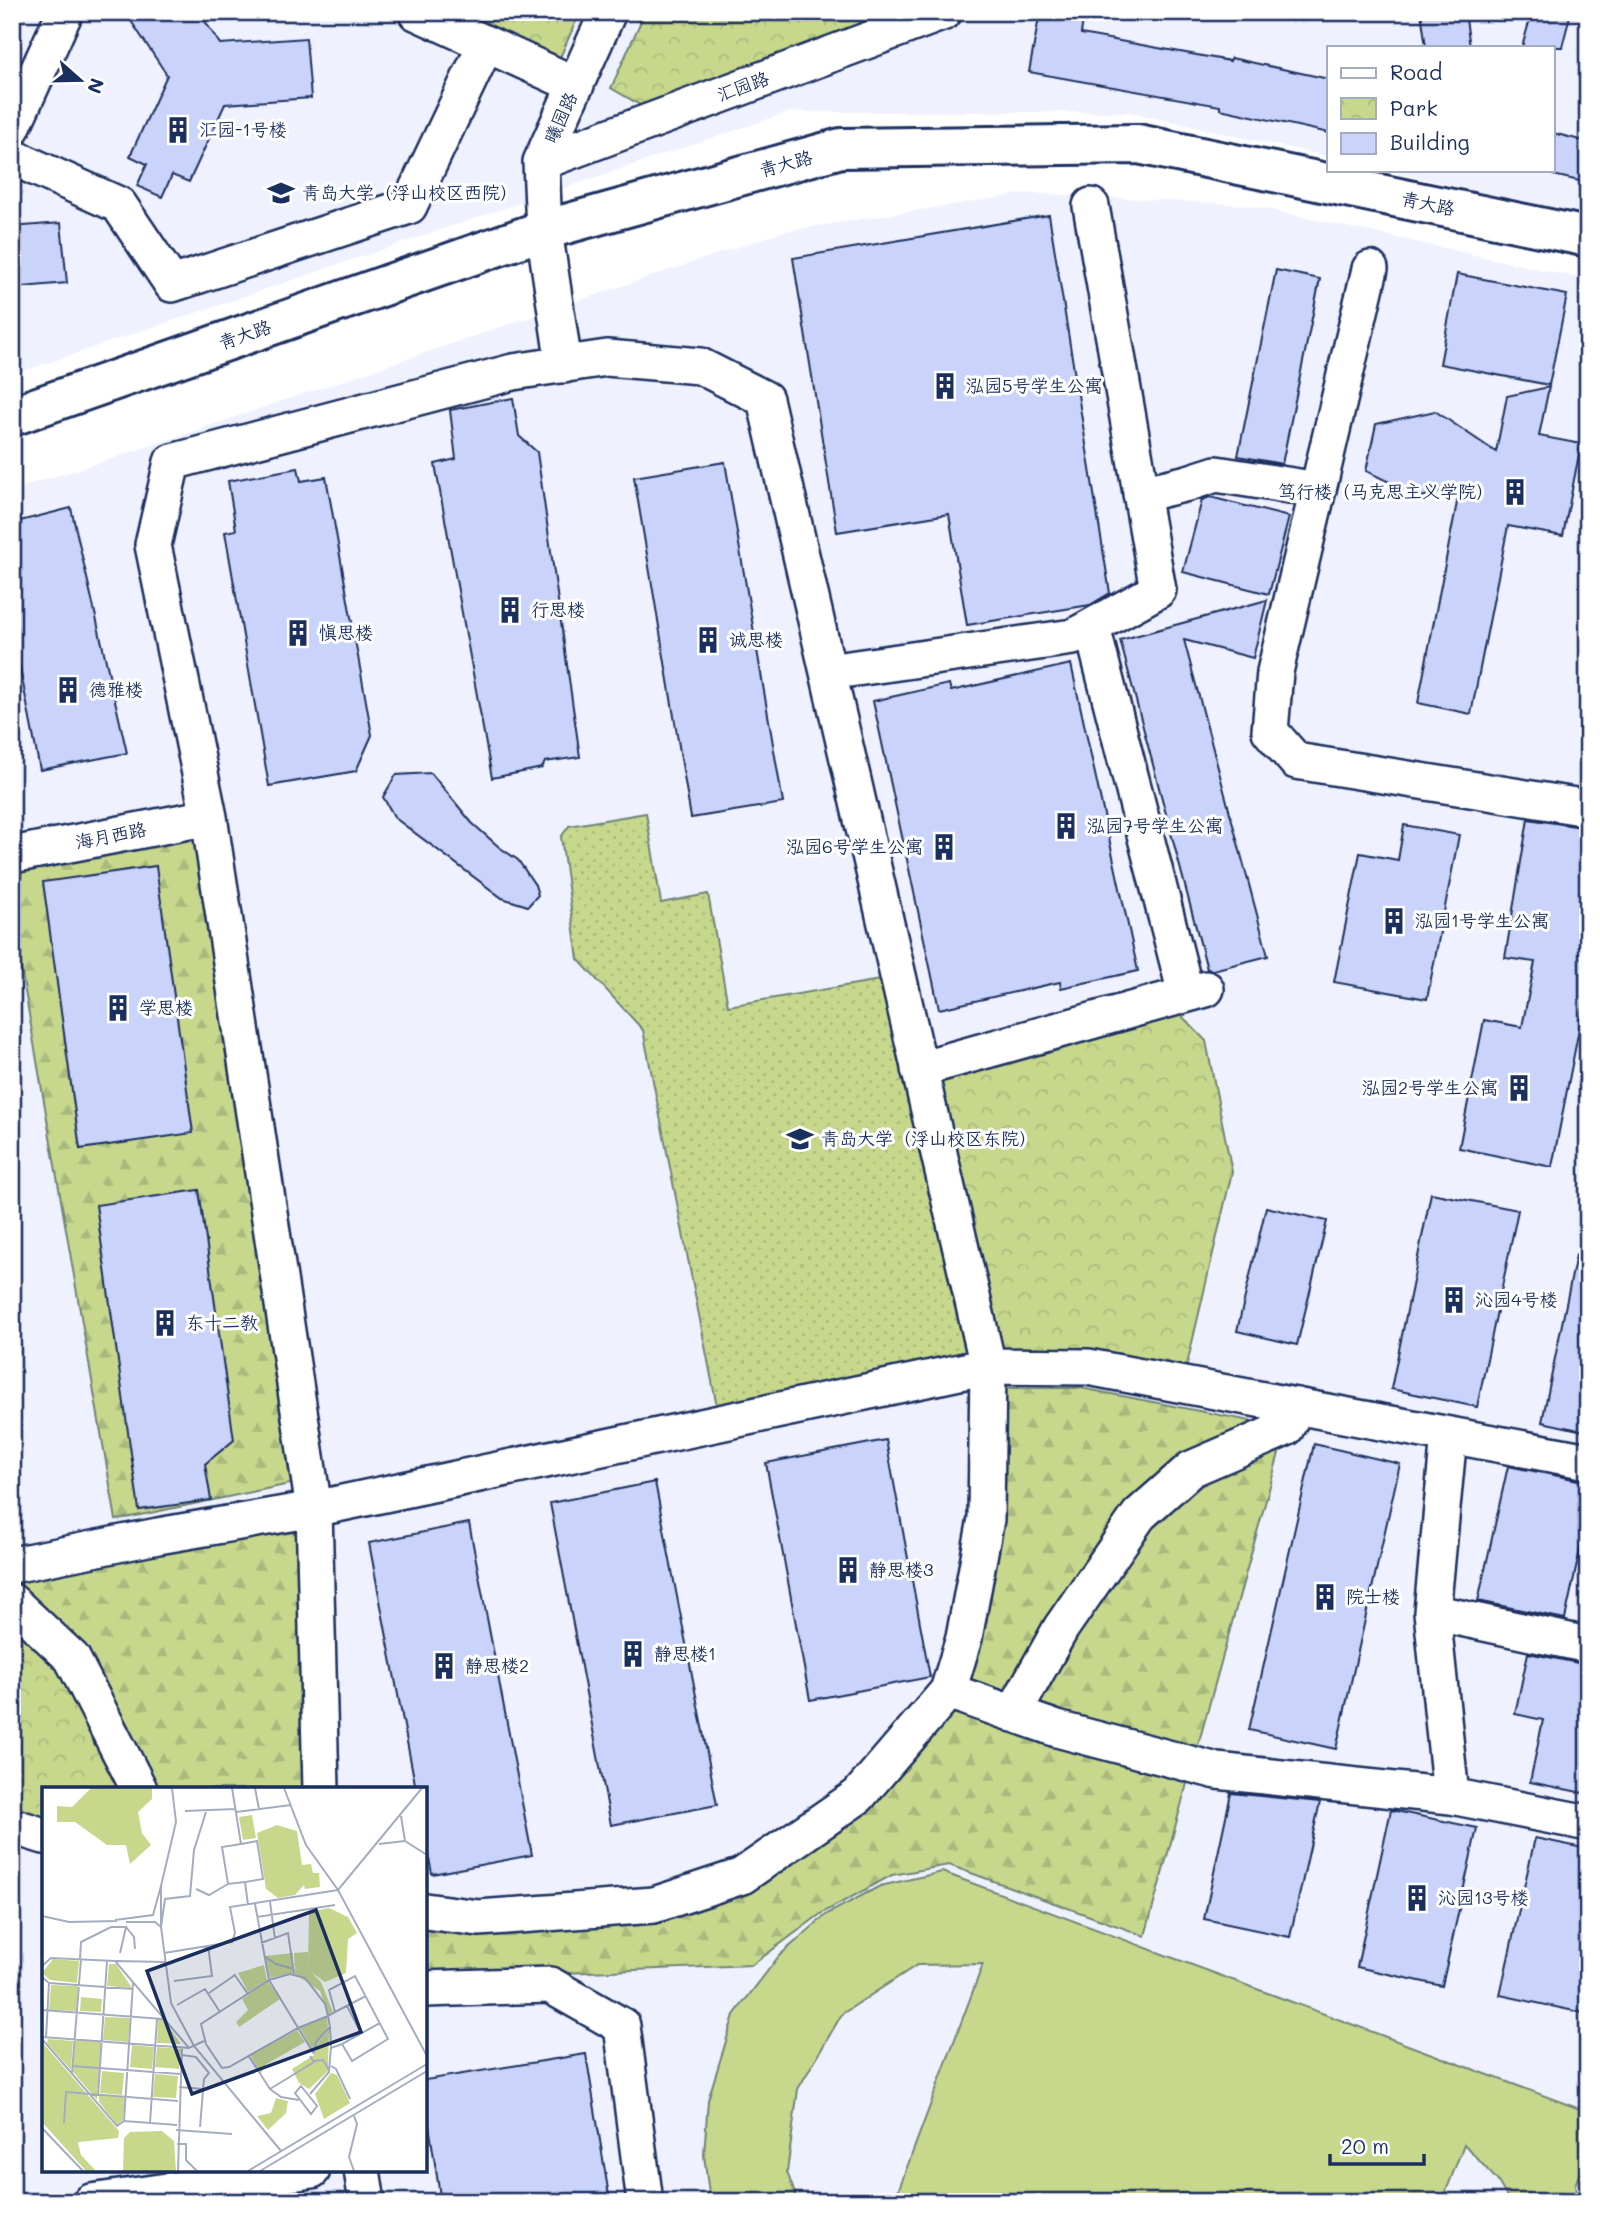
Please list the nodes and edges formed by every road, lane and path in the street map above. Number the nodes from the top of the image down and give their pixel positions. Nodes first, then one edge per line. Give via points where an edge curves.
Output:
1 (65, 12) edge
2 (416, 12) edge
3 (608, 12) edge
4 (944, 12) edge
5 (486, 44) junction
6 (576, 85) junction
7 (12, 128) edge
8 (12, 157) edge
9 (541, 162) junction
10 (1091, 206) dead end
11 (544, 230) junction
12 (1588, 237) edge
13 (1370, 269) dead end
14 (564, 365) junction
15 (12, 416) edge
16 (1318, 490) junction
17 (1141, 494) junction
18 (1092, 627) junction
19 (828, 672) junction
20 (1588, 808) edge
21 (209, 817) junction
22 (12, 855) edge
23 (919, 1069) junction
24 (988, 1366) junction
25 (1297, 1406) junction
26 (1449, 1434) junction
27 (1588, 1461) edge
28 (314, 1509) junction
29 (12, 1565) edge
30 (12, 1602) edge
31 (1432, 1612) junction
32 (1588, 1645) edge
33 (948, 1691) junction
34 (1013, 1714) junction
35 (138, 1787) edge
36 (321, 1787) edge
37 (1451, 1796) junction
38 (1588, 1823) edge
39 (12, 1827) edge
40 (42, 1835) edge
41 (427, 1911) edge
42 (427, 1989) edge
43 (298, 2172) edge
44 (362, 2172) edge
45 (91, 2202) edge
46 (367, 2202) edge
47 (645, 2202) edge

1 - 7 street
2 - 5 street
3 - 6 street, 曦园路
4 - 9 street, 汇园路
5 - 6 street
5 - 8 street via 409,206 172,284 120,205
6 - 9 street, 曦园路
9 - 11 street, 曦园路
10 - 17 street
11 - 12 street, 青大路 via 841,148 1138,144
11 - 14 street, 曦园路
11 - 15 street, 青大路
13 - 16 street
14 - 19 street via 607,358 700,366 765,399
14 - 21 street via 513,372 172,462 153,545
16 - 17 street via 1216,474
16 - 20 street via 1275,672 1270,731 1296,761
17 - 18 street via 1157,590
18 - 19 street via 1073,637
18 - 23 street via 1196,992
19 - 23 street
21 - 22 street, 海月西路
21 - 28 street
23 - 24 street
24 - 25 street via 1088,1367
24 - 28 street
24 - 33 street via 986,1519 964,1638
25 - 26 street
25 - 34 street via 1286,1428 1191,1469 1139,1515 1061,1628
26 - 27 street
26 - 31 street
28 - 29 street
28 - 36 street
30 - 35 street via 72,1658
31 - 32 street
31 - 37 street
33 - 34 street
33 - 41 street via 858,1797 741,1876 654,1905 479,1917
34 - 37 street via 1217,1772
37 - 38 street
39 - 40 street
42 - 47 street via 550,1985 622,2026
43 - 45 street
44 - 46 street

